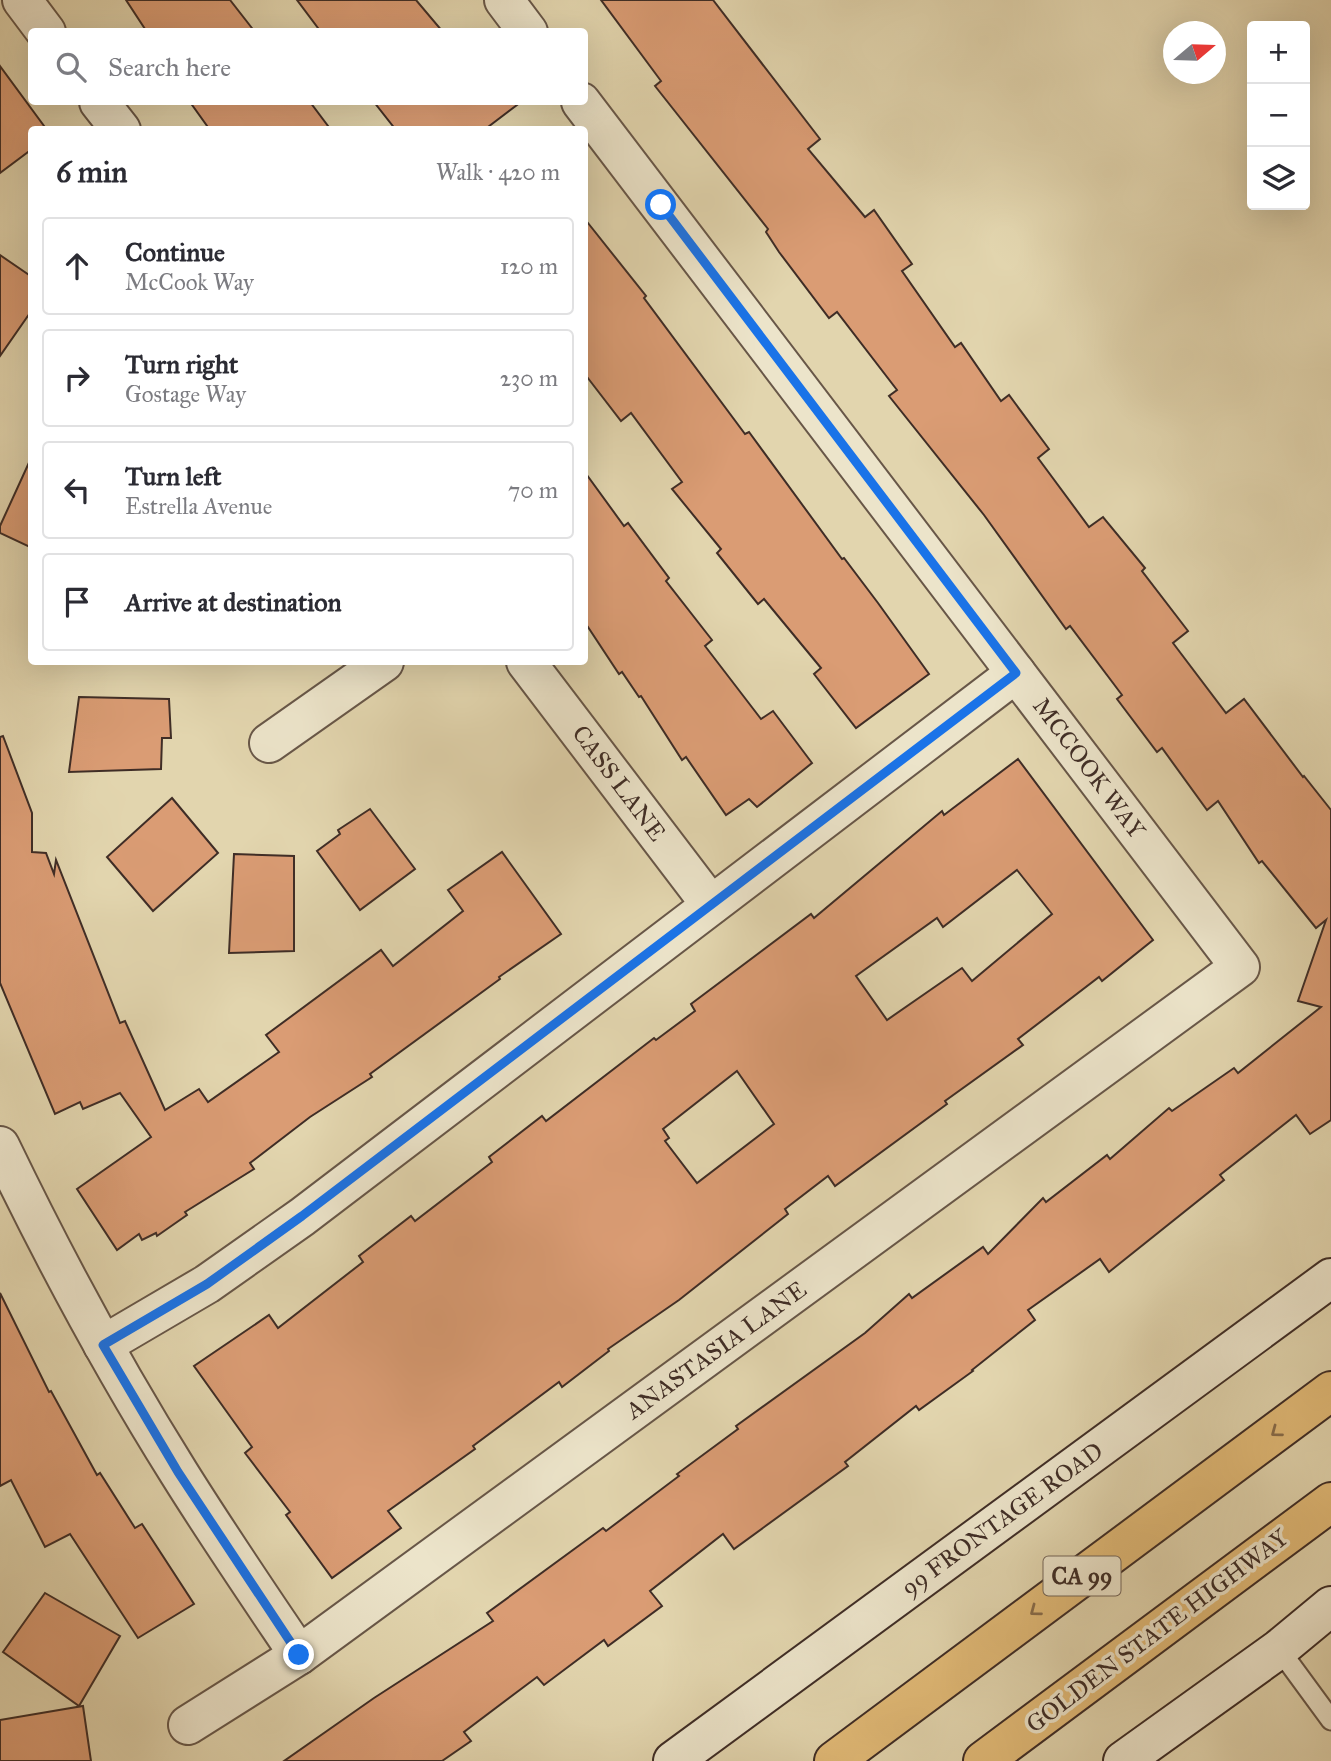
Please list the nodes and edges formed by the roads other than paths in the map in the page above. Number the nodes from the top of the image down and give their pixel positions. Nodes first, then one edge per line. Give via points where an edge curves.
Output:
1 (22, 0) edge
2 (504, 0) edge
3 (43, 28) edge
4 (525, 28) edge
5 (101, 105) edge
6 (583, 105) edge
7 (118, 126) edge
8 (380, 665) edge
9 (528, 665) edge
10 (1016, 673) junction
11 (269, 743) dead end
12 (711, 905) junction
13 (1240, 967) joint
14 (0, 1146) edge
15 (1331, 1278) edge
16 (103, 1345) junction
17 (1331, 1391) edge
18 (1331, 1502) edge
19 (1331, 1606) edge
20 (1279, 1649) junction
21 (299, 1655) junction
22 (1331, 1720) edge
23 (188, 1725) dead end
24 (673, 1761) edge
25 (834, 1761) edge
26 (983, 1761) edge
27 (1124, 1761) edge

1 - 3 street
2 - 4 street
5 - 7 street
6 - 10 street, MCCOOK WAY
8 - 11 street
9 - 12 street, CASS LANE
10 - 12 street
10 - 13 street, MCCOOK WAY
12 - 16 street via 302,1216 207,1284
13 - 21 street, ANASTASIA LANE
14 - 16 street
15 - 24 street, 99 FRONTAGE ROAD
16 - 21 street via 178,1472
17 -> 25 highway, CA 99
18 - 26 highway, GOLDEN STATE HIGHWAY
19 - 20 street
20 - 22 lane
20 - 27 street
21 - 23 street, ANASTASIA LANE

